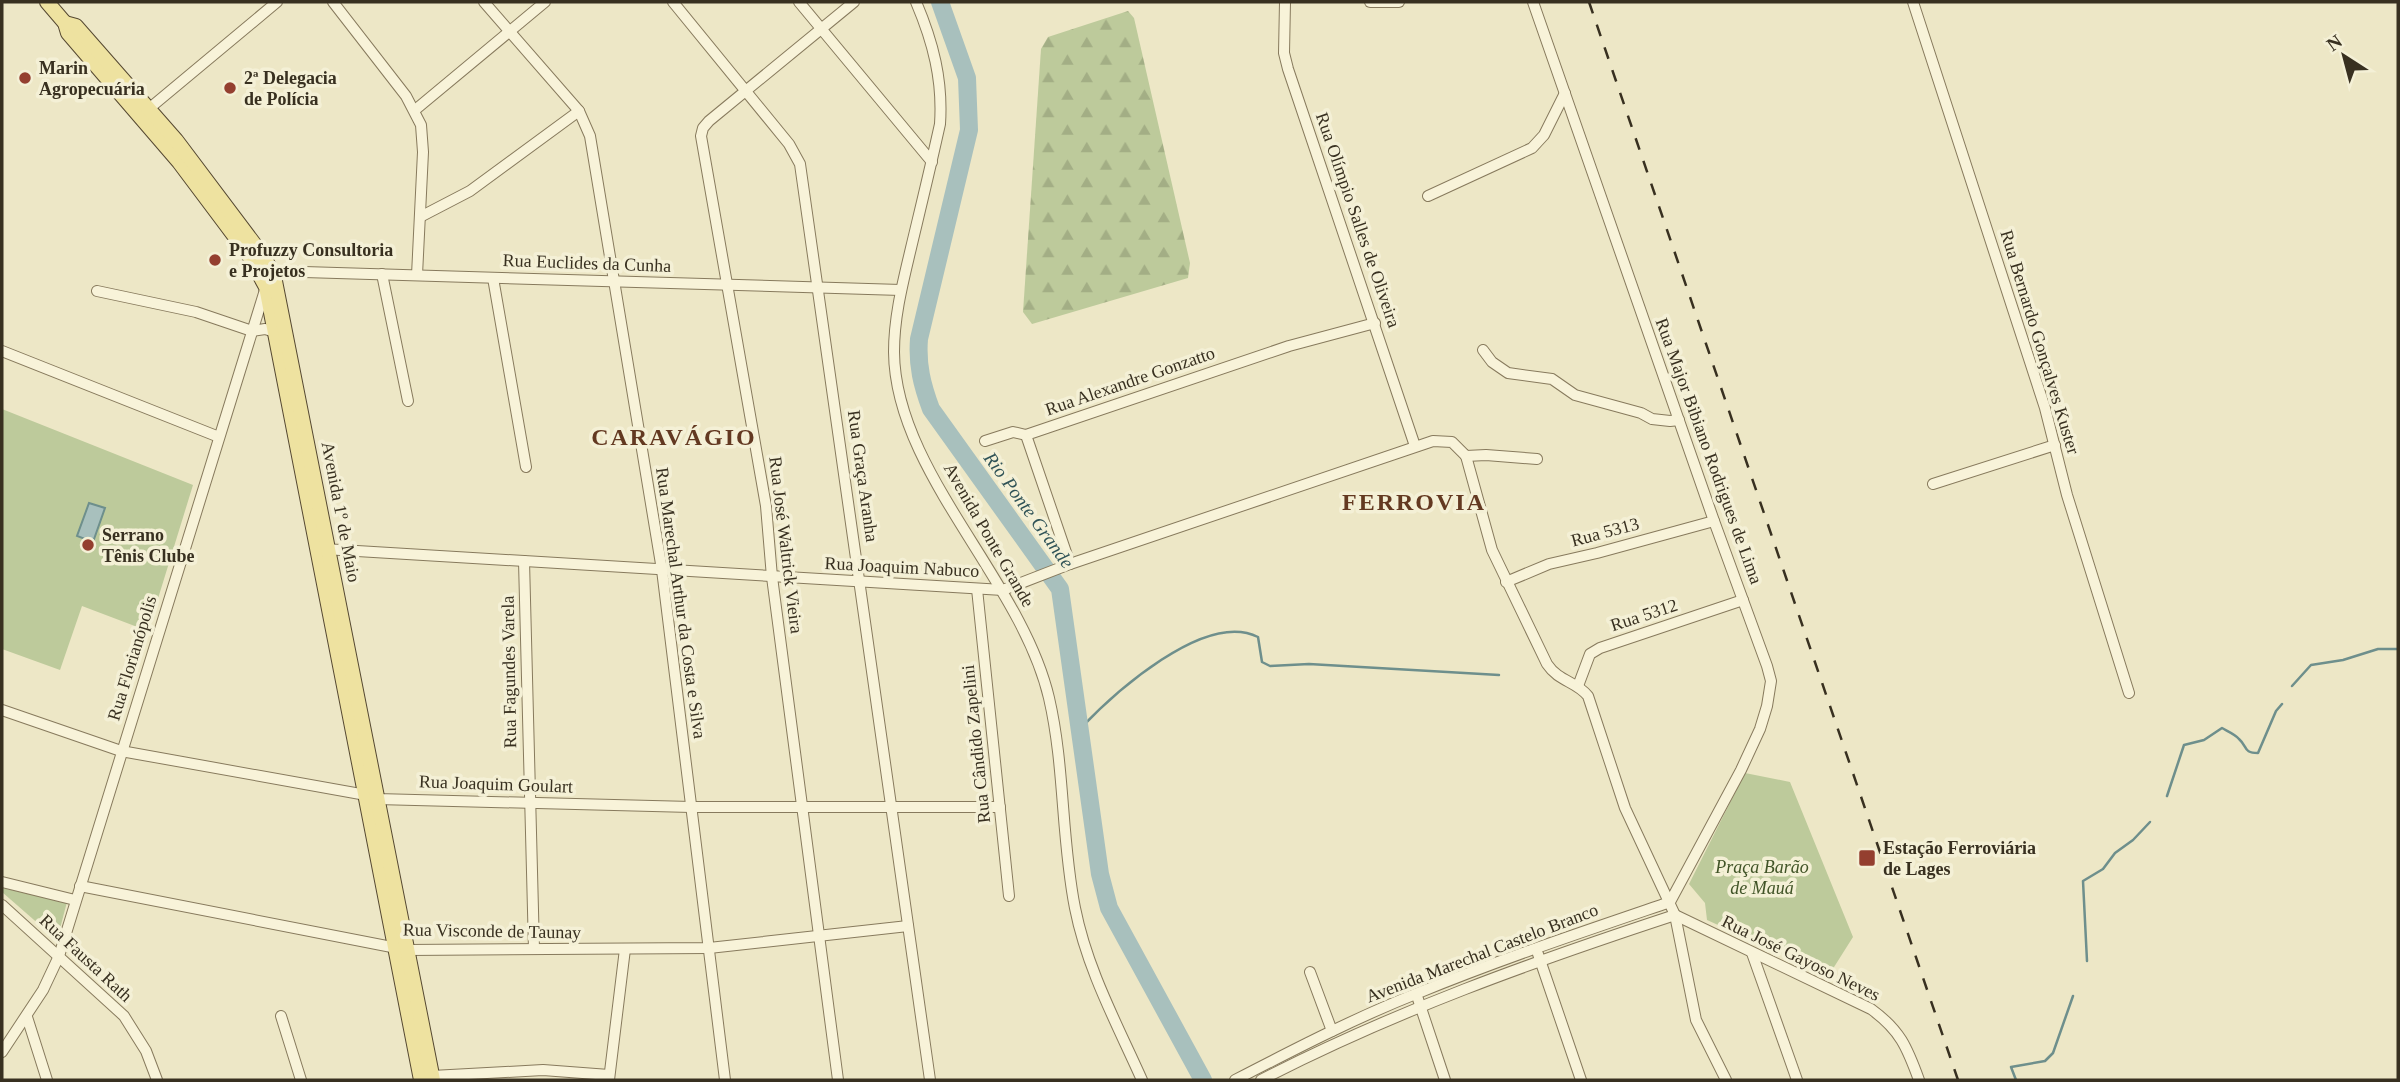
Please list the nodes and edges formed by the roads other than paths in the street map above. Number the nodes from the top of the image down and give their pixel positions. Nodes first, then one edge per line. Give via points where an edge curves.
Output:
1 (47, 2) edge
2 (277, 2) edge
3 (333, 2) edge
4 (484, 2) edge
5 (545, 2) edge
6 (673, 2) edge
7 (799, 2) edge
8 (854, 2) edge
9 (916, 2) edge
10 (1285, 2) edge
11 (1370, 2) edge
12 (1399, 2) edge
13 (1533, 2) edge
14 (1913, 2) edge
15 (821, 29) junction
16 (510, 31) junction
17 (746, 91) junction
18 (1564, 93) junction
19 (415, 110) junction
20 (579, 111) junction
21 (145, 112) junction
22 (932, 162) junction
23 (204, 184) junction
24 (1428, 196) dead end
25 (420, 217) junction
26 (271, 271) junction
27 (382, 274) junction
28 (417, 275) junction
29 (493, 278) junction
30 (614, 281) junction
31 (727, 285) junction
32 (266, 287) junction
33 (819, 288) junction
34 (901, 290) junction
35 (97, 291) dead end
36 (1375, 323) junction
37 (252, 331) junction
38 (275, 332) junction
39 (1483, 350) dead end
40 (2, 351) edge
41 (408, 401) dead end
42 (1679, 420) junction
43 (1026, 435) junction
44 (219, 437) junction
45 (985, 441) dead end
46 (2055, 445) junction
47 (1415, 446) junction
48 (1466, 456) junction
49 (1537, 459) dead end
50 (526, 467) dead end
51 (1933, 484) dead end
52 (1714, 520) junction
53 (323, 549) junction
54 (524, 561) junction
55 (1070, 564) junction
56 (662, 570) junction
57 (772, 576) junction
58 (860, 582) junction
59 (1506, 582) junction
60 (977, 589) junction
61 (1003, 590) junction
62 (1743, 600) junction
63 (1578, 686) junction
64 (2129, 693) dead end
65 (2, 710) edge
66 (121, 751) junction
67 (372, 797) junction
68 (530, 803) junction
69 (691, 807) junction
70 (802, 807) junction
71 (891, 807) junction
72 (1000, 807) junction
73 (2, 882) edge
74 (80, 886) junction
75 (1009, 896) dead end
76 (75, 900) junction
77 (1670, 902) junction
78 (2, 905) edge
79 (1675, 915) junction
80 (908, 926) junction
81 (819, 936) junction
82 (709, 948) junction
83 (1536, 948) junction
84 (401, 949) junction
85 (534, 949) junction
86 (625, 949) junction
87 (1752, 953) junction
88 (59, 956) junction
89 (1540, 960) junction
90 (1310, 971) dead end
91 (1416, 993) junction
92 (1420, 1006) junction
93 (281, 1016) dead end
94 (27, 1017) junction
95 (1332, 1031) junction
96 (2, 1052) edge
97 (609, 1078) edge
98 (429, 1079) edge
99 (47, 1080) edge
100 (157, 1080) edge
101 (301, 1080) edge
102 (725, 1080) edge
103 (838, 1080) edge
104 (930, 1080) edge
105 (1142, 1080) edge
106 (1235, 1080) edge
107 (1261, 1080) edge
108 (1445, 1080) edge
109 (1581, 1080) edge
110 (1726, 1080) edge
111 (1797, 1080) edge
112 (1919, 1080) edge

1 - 21 main road, Avenida 1º de Maio via 68,33
2 - 21 street
3 - 19 street
4 - 16 street, Rua Marechal Arthur da Costa e Silva
5 - 16 street
6 - 17 street, Rua Graça Aranha
7 - 15 street
8 - 15 street, Rua José Waltrick Vieira
9 - 22 street, Avenida Ponte Grande via 939,76 940,124
10 - 36 street, Rua Olímpio Salles de Oliveira via 1288,69
11 - 12 street
13 - 18 street, Rua Major Bibiano Rodrigues de Lima
14 - 46 street, Rua Bernardo Gonçalves Kuster
15 - 17 street, Rua José Waltrick Vieira
15 - 22 street
16 - 19 street
16 - 20 street, Rua Marechal Arthur da Costa e Silva
17 - 31 street, Rua José Waltrick Vieira via 705,124 701,136
17 - 33 street, Rua Graça Aranha via 800,164
18 - 24 street via 1544,135 1532,148
18 - 42 street, Rua Major Bibiano Rodrigues de Lima
19 - 25 street via 423,137
20 - 25 street via 478,187
20 - 30 street, Rua Marechal Arthur da Costa e Silva via 590,136
21 - 23 main road, Avenida 1º de Maio
22 - 34 street, Avenida Ponte Grande
23 - 26 main road, Avenida 1º de Maio
23 - 32 main road, Avenida 1º de Maio
25 - 28 street
26 - 27 street, Rua Euclides da Cunha
26 - 32 main road
26 - 53 main road, Avenida 1º de Maio
27 - 28 street, Rua Euclides da Cunha
27 - 41 street
28 - 29 street, Rua Euclides da Cunha
29 - 30 street, Rua Euclides da Cunha
29 - 50 street
30 - 31 street, Rua Euclides da Cunha
30 - 56 street, Rua Marechal Arthur da Costa e Silva
31 - 33 street, Rua Euclides da Cunha
31 - 57 street, Rua José Waltrick Vieira via 766,506
32 - 37 street, Rua Florianópolis
32 - 38 main road, Avenida 1º de Maio
33 - 34 street, Rua Euclides da Cunha
33 - 58 street, Rua Graça Aranha
34 - 61 street, Avenida Ponte Grande via 894,355 909,422 924,459
35 - 37 street via 196,312
36 - 43 street, Rua Alexandre Gonzatto via 1289,346
36 - 47 street, Rua Olímpio Salles de Oliveira
37 - 38 street
37 - 44 street, Rua Florianópolis
38 - 53 main road, Avenida 1º de Maio
39 - 42 street via 1508,373 1552,379 1575,395 1652,419
40 - 44 street
42 - 52 street, Rua Major Bibiano Rodrigues de Lima
43 - 45 street, Rua Alexandre Gonzatto via 1013,432
43 - 55 street
44 - 66 street, Rua Florianópolis
46 - 51 street
46 - 64 street, Rua Bernardo Gonçalves Kuster
47 - 48 street, Rua Joaquim Nabuco via 1442,440 1452,442
47 - 55 street, Rua Joaquim Nabuco
48 - 49 street, Rua Joaquim Nabuco
48 - 59 street via 1492,550
52 - 59 street, Rua 5313 via 1549,564
52 - 62 street, Rua Major Bibiano Rodrigues de Lima
53 - 54 street, Rua Joaquim Nabuco
53 - 67 main road, Avenida 1º de Maio
54 - 56 street, Rua Joaquim Nabuco
54 - 68 street, Rua Fagundes Varela
55 - 61 street, Rua Joaquim Nabuco
56 - 57 street, Rua Joaquim Nabuco
56 - 69 street, Rua Marechal Arthur da Costa e Silva
57 - 58 street, Rua Joaquim Nabuco
57 - 70 street, Rua José Waltrick Vieira
58 - 60 street, Rua Joaquim Nabuco
58 - 71 street, Rua Graça Aranha
59 - 63 street via 1552,672
60 - 61 street, Rua Joaquim Nabuco
60 - 72 street, Rua Cândido Zapelini
61 - 105 street, Avenida Ponte Grande via 1049,696 1070,879 1084,944
62 - 63 street, Rua 5312 via 1600,648 1590,654
62 - 77 street, Rua Major Bibiano Rodrigues de Lima via 1771,681 1767,706 1752,749
63 - 77 street via 1588,696 1625,808
65 - 66 street, Rua Joaquim Goulart
66 - 67 street, Rua Joaquim Goulart
66 - 74 street, Rua Florianópolis
67 - 68 street, Rua Joaquim Goulart
67 - 84 main road, Avenida 1º de Maio
68 - 69 street, Rua Joaquim Goulart
68 - 85 street, Rua Fagundes Varela
69 - 70 street, Rua Joaquim Goulart
69 - 82 street, Rua Marechal Arthur da Costa e Silva
70 - 71 street, Rua Joaquim Goulart
70 - 81 street, Rua José Waltrick Vieira
71 - 72 street, Rua Joaquim Goulart
71 - 80 street, Rua Graça Aranha
72 - 75 street, Rua Cândido Zapelini
73 - 76 street
74 - 76 street, Rua Florianópolis
74 - 84 street, Rua Visconde de Taunay
76 - 88 street, Rua Florianópolis
77 - 79 street
77 - 83 street, Avenida Marechal Castelo Branco
78 - 88 street, Rua Fausta Rath
79 - 87 street, Rua José Gayoso Neves
79 - 89 street, Avenida Marechal Castelo Branco
79 - 110 street via 1696,1020
80 - 81 street, Rua Visconde de Taunay
80 - 104 street, Rua Graça Aranha
81 - 82 street, Rua Visconde de Taunay
81 - 103 street, Rua José Waltrick Vieira
82 - 86 street, Rua Visconde de Taunay
82 - 102 street, Rua Marechal Arthur da Costa e Silva
83 - 89 street
83 - 91 street, Avenida Marechal Castelo Branco
84 - 85 street, Rua Visconde de Taunay
84 - 98 main road, Avenida 1º de Maio
85 - 86 street, Rua Visconde de Taunay
86 - 97 street
87 - 111 street
87 - 112 street, Rua José Gayoso Neves via 1871,1009 1899,1034
88 - 94 street, Rua Florianópolis
88 - 100 street, Rua Fausta Rath via 124,1016 146,1051
89 - 92 street, Avenida Marechal Castelo Branco
89 - 109 street
90 - 95 street
91 - 92 street
91 - 95 street, Avenida Marechal Castelo Branco
92 - 107 street, Avenida Marechal Castelo Branco
92 - 108 street
93 - 101 street
94 - 96 street, Rua Florianópolis
94 - 99 street
95 - 106 street, Avenida Marechal Castelo Branco
97 - 98 street via 544,1070

